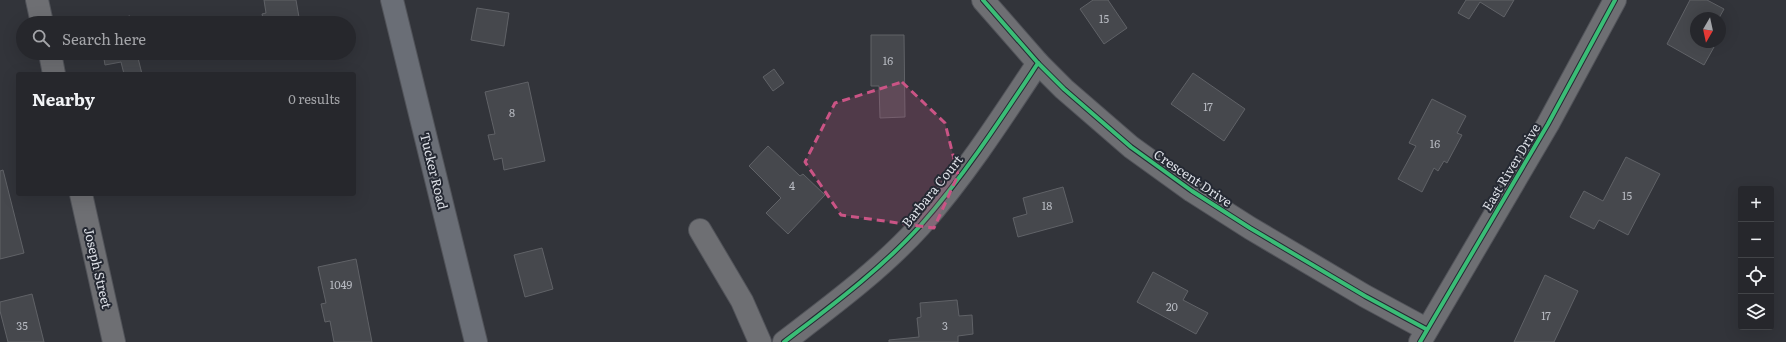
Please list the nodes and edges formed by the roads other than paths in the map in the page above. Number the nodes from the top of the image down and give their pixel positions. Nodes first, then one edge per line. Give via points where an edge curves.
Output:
1 (37, 0) edge
2 (392, 0) edge
3 (983, 0) edge
4 (1615, 0) edge
5 (40, 16) edge
6 (51, 60) edge
7 (1038, 63) junction
8 (54, 72) edge
9 (81, 196) edge
10 (700, 230) dead end
11 (1423, 336) edge
12 (114, 342) edge
13 (476, 342) edge
14 (760, 342) edge
15 (784, 342) edge

1 - 5 street
2 - 13 main road, Tucker Road
3 - 7 street, Crescent Drive
4 - 11 street, East River Drive via 1548,124
6 - 8 street
7 - 11 street, Crescent Drive via 1118,138 1192,191
7 - 15 street, Barbara Court via 997,124 920,226 852,290
9 - 12 street, Joseph Street
10 - 14 street via 742,301

